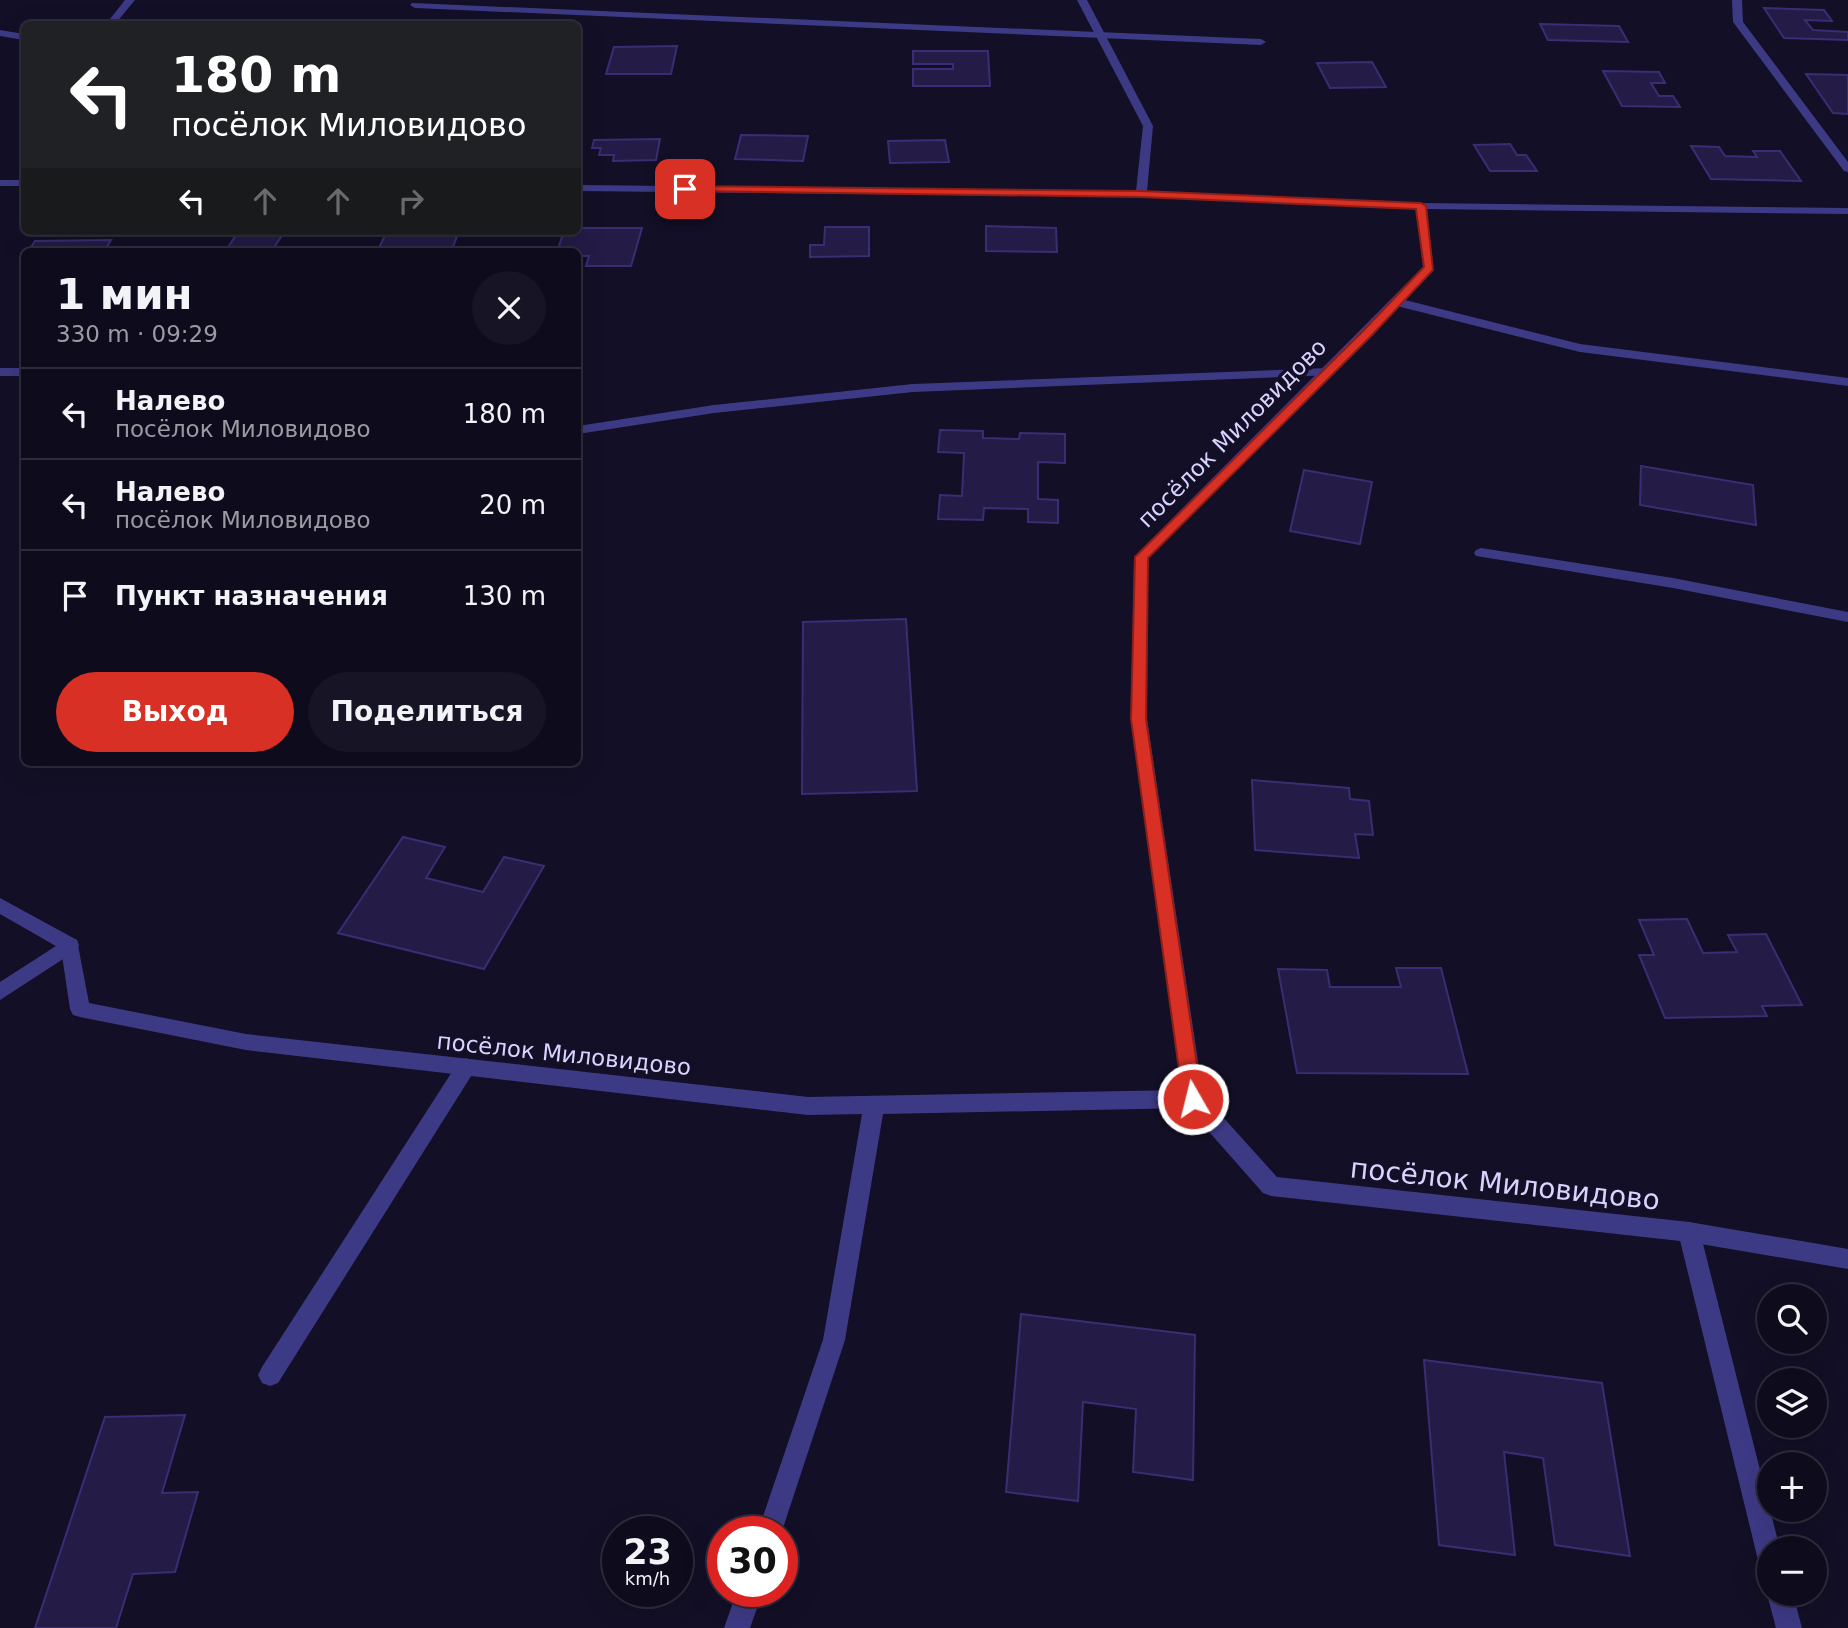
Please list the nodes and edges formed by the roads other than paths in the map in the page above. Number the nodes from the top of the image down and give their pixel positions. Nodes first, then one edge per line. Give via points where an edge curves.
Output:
1 (130, 0) edge
2 (1082, 0) edge
3 (1737, 0) edge
4 (415, 5) dead end
5 (112, 21) edge
6 (0, 33) edge
7 (1100, 34) junction
8 (21, 36) edge
9 (1261, 42) dead end
10 (1848, 169) edge
11 (0, 183) edge
12 (21, 183) edge
13 (581, 188) edge
14 (1141, 194) junction
15 (1421, 206) junction
16 (1848, 211) edge
17 (1397, 302) junction
18 (0, 372) edge
19 (21, 372) edge
20 (1328, 372) junction
21 (1848, 382) edge
22 (581, 430) edge
23 (1481, 553) dead end
24 (1848, 617) edge
25 (0, 905) edge
26 (70, 945) junction
27 (0, 992) edge
28 (466, 1067) junction
29 (1193, 1099) junction
30 (874, 1105) junction
31 (1689, 1232) junction
32 (1848, 1259) edge
33 (270, 1375) dead end
34 (775, 1516) edge
35 (1764, 1536) edge
36 (1783, 1606) edge
37 (744, 1607) edge
38 (737, 1628) edge
39 (1789, 1628) edge

1 - 5 street
2 - 7 street
3 - 10 street via 1738,22
4 - 7 street
6 - 8 street
7 - 9 street
7 - 14 street via 1148,126
11 - 12 street
13 - 14 street
14 - 15 street
15 - 16 street
15 - 17 street, посёлок Миловидово via 1429,268
17 - 20 street, посёлок Миловидово
17 - 21 street via 1580,348
18 - 19 street
20 - 22 street via 913,388
20 - 29 street, посёлок Миловидово via 1141,557 1139,719
23 - 24 street
25 - 26 street
26 - 27 street
26 - 28 street, посёлок Миловидово via 79,1009 246,1042
28 - 30 street, посёлок Миловидово via 808,1106
28 - 33 street
29 - 30 street, посёлок Миловидово
29 - 31 street, посёлок Миловидово via 1271,1186
30 - 34 street via 834,1340
31 - 32 street, посёлок Миловидово
31 - 35 street
36 - 39 street
37 - 38 street

